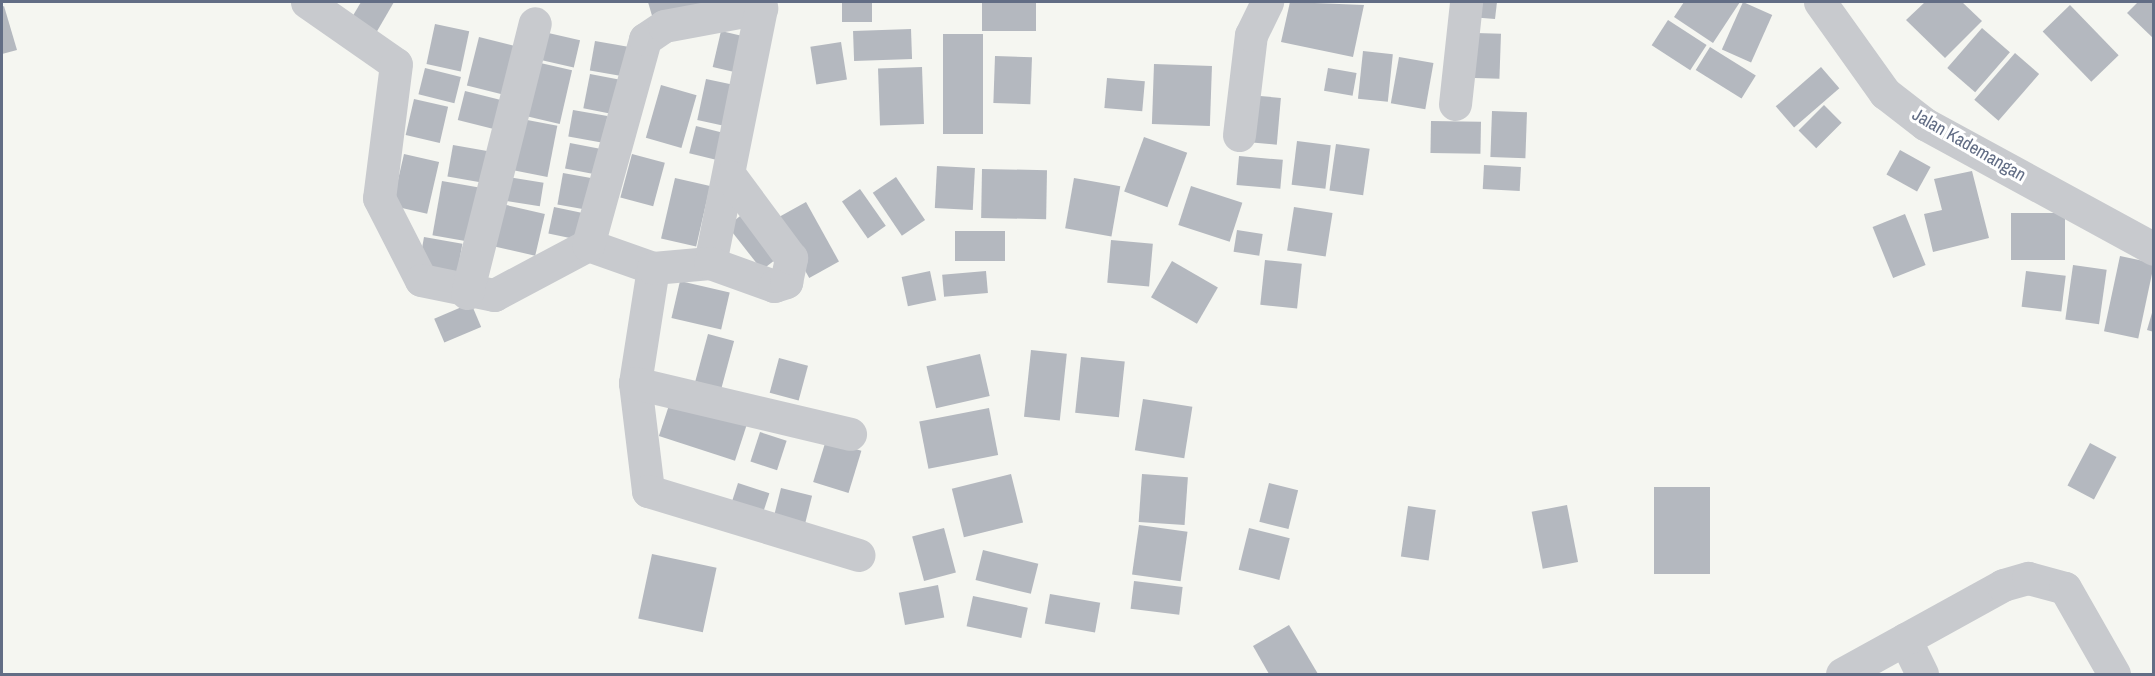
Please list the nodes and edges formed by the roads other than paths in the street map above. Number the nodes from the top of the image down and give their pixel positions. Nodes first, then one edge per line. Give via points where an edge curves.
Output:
1 (307, 2) edge
2 (1267, 2) edge
3 (1466, 2) edge
4 (1820, 2) edge
5 (535, 22) dead end
6 (1455, 104) dead end
7 (1239, 135) dead end
8 (731, 177) junction
9 (588, 245) junction
10 (2154, 249) edge
11 (710, 262) junction
12 (653, 268) junction
13 (467, 293) junction
14 (635, 383) junction
15 (850, 434) dead end
16 (858, 555) dead end
17 (1905, 639) junction
18 (1842, 675) edge
19 (1922, 675) edge
20 (2114, 675) edge

1 - 13 street via 396,64 379,182 381,205 421,280
2 - 7 street via 1251,35
3 - 6 street
4 - 10 street, Jalan Kademangan via 1885,93 1917,118
5 - 13 street
8 - 9 street via 762,8 664,26 645,39
8 - 11 street
8 - 11 street via 791,258 791,275 774,286
9 - 12 street
9 - 13 street via 494,295
11 - 12 street
12 - 14 street
14 - 15 street
14 - 16 street via 648,491
17 - 18 street
17 - 19 street
17 - 20 street via 2003,585 2036,579 2065,588

